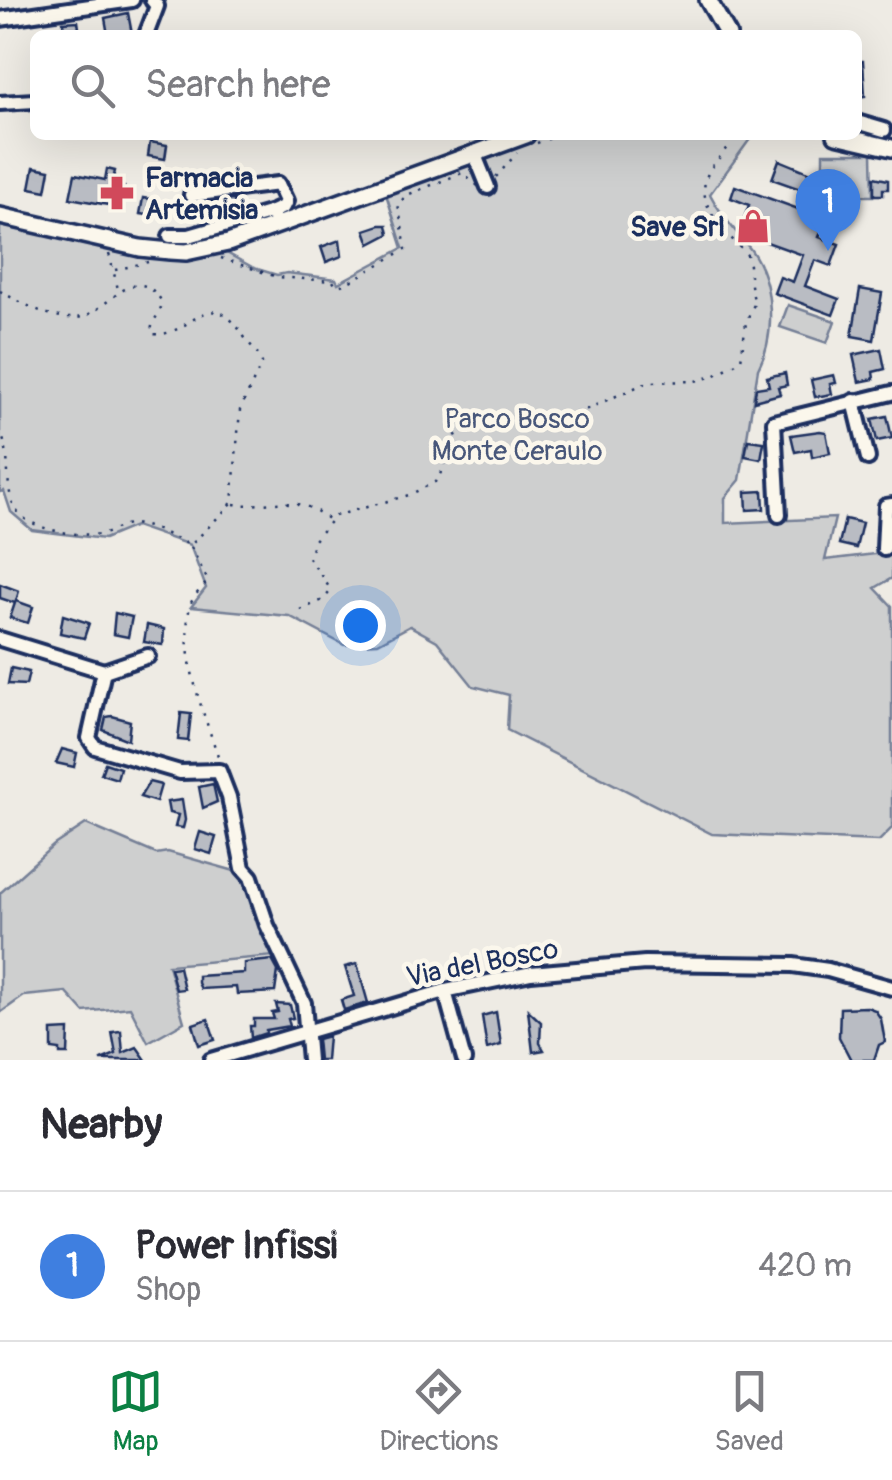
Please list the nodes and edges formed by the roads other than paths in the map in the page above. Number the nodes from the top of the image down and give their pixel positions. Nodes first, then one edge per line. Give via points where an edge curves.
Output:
1 (132, 0) edge
2 (154, 0) edge
3 (708, 0) edge
4 (0, 19) edge
5 (148, 30) edge
6 (725, 30) edge
7 (30, 101) edge
8 (0, 103) edge
9 (862, 123) edge
10 (884, 130) dead end
11 (858, 140) edge
12 (526, 143) edge
13 (892, 148) edge
14 (475, 154) junction
15 (488, 187) road end
16 (191, 195) dead end
17 (0, 216) edge
18 (274, 219) junction
19 (170, 236) dead end
20 (892, 392) edge
21 (854, 402) junction
22 (868, 458) dead end
23 (892, 505) edge
24 (779, 515) dead end
25 (884, 549) dead end
26 (0, 639) edge
27 (148, 656) dead end
28 (104, 671) junction
29 (892, 988) edge
30 (444, 990) junction
31 (309, 1028) junction
32 (212, 1060) edge
33 (309, 1060) edge
34 (464, 1060) edge

1 - 4 street
2 - 5 street
3 - 6 main road
7 - 8 street
9 - 10 street
11 - 13 main road
12 - 14 main road
14 - 15 street
14 - 18 main road
16 - 18 street via 278,184 286,201
17 - 18 main road via 186,252 228,243
18 - 19 street
20 - 21 street
21 - 22 street
21 - 24 street via 774,422
23 - 25 street via 886,506
26 - 28 street
27 - 28 street
28 - 31 street via 91,744 180,772 219,770 243,868
29 - 30 street, Via del Bosco via 828,970 770,964 616,965
30 - 31 street, Via del Bosco
30 - 34 street
31 - 32 street, Via del Bosco
31 - 33 street

